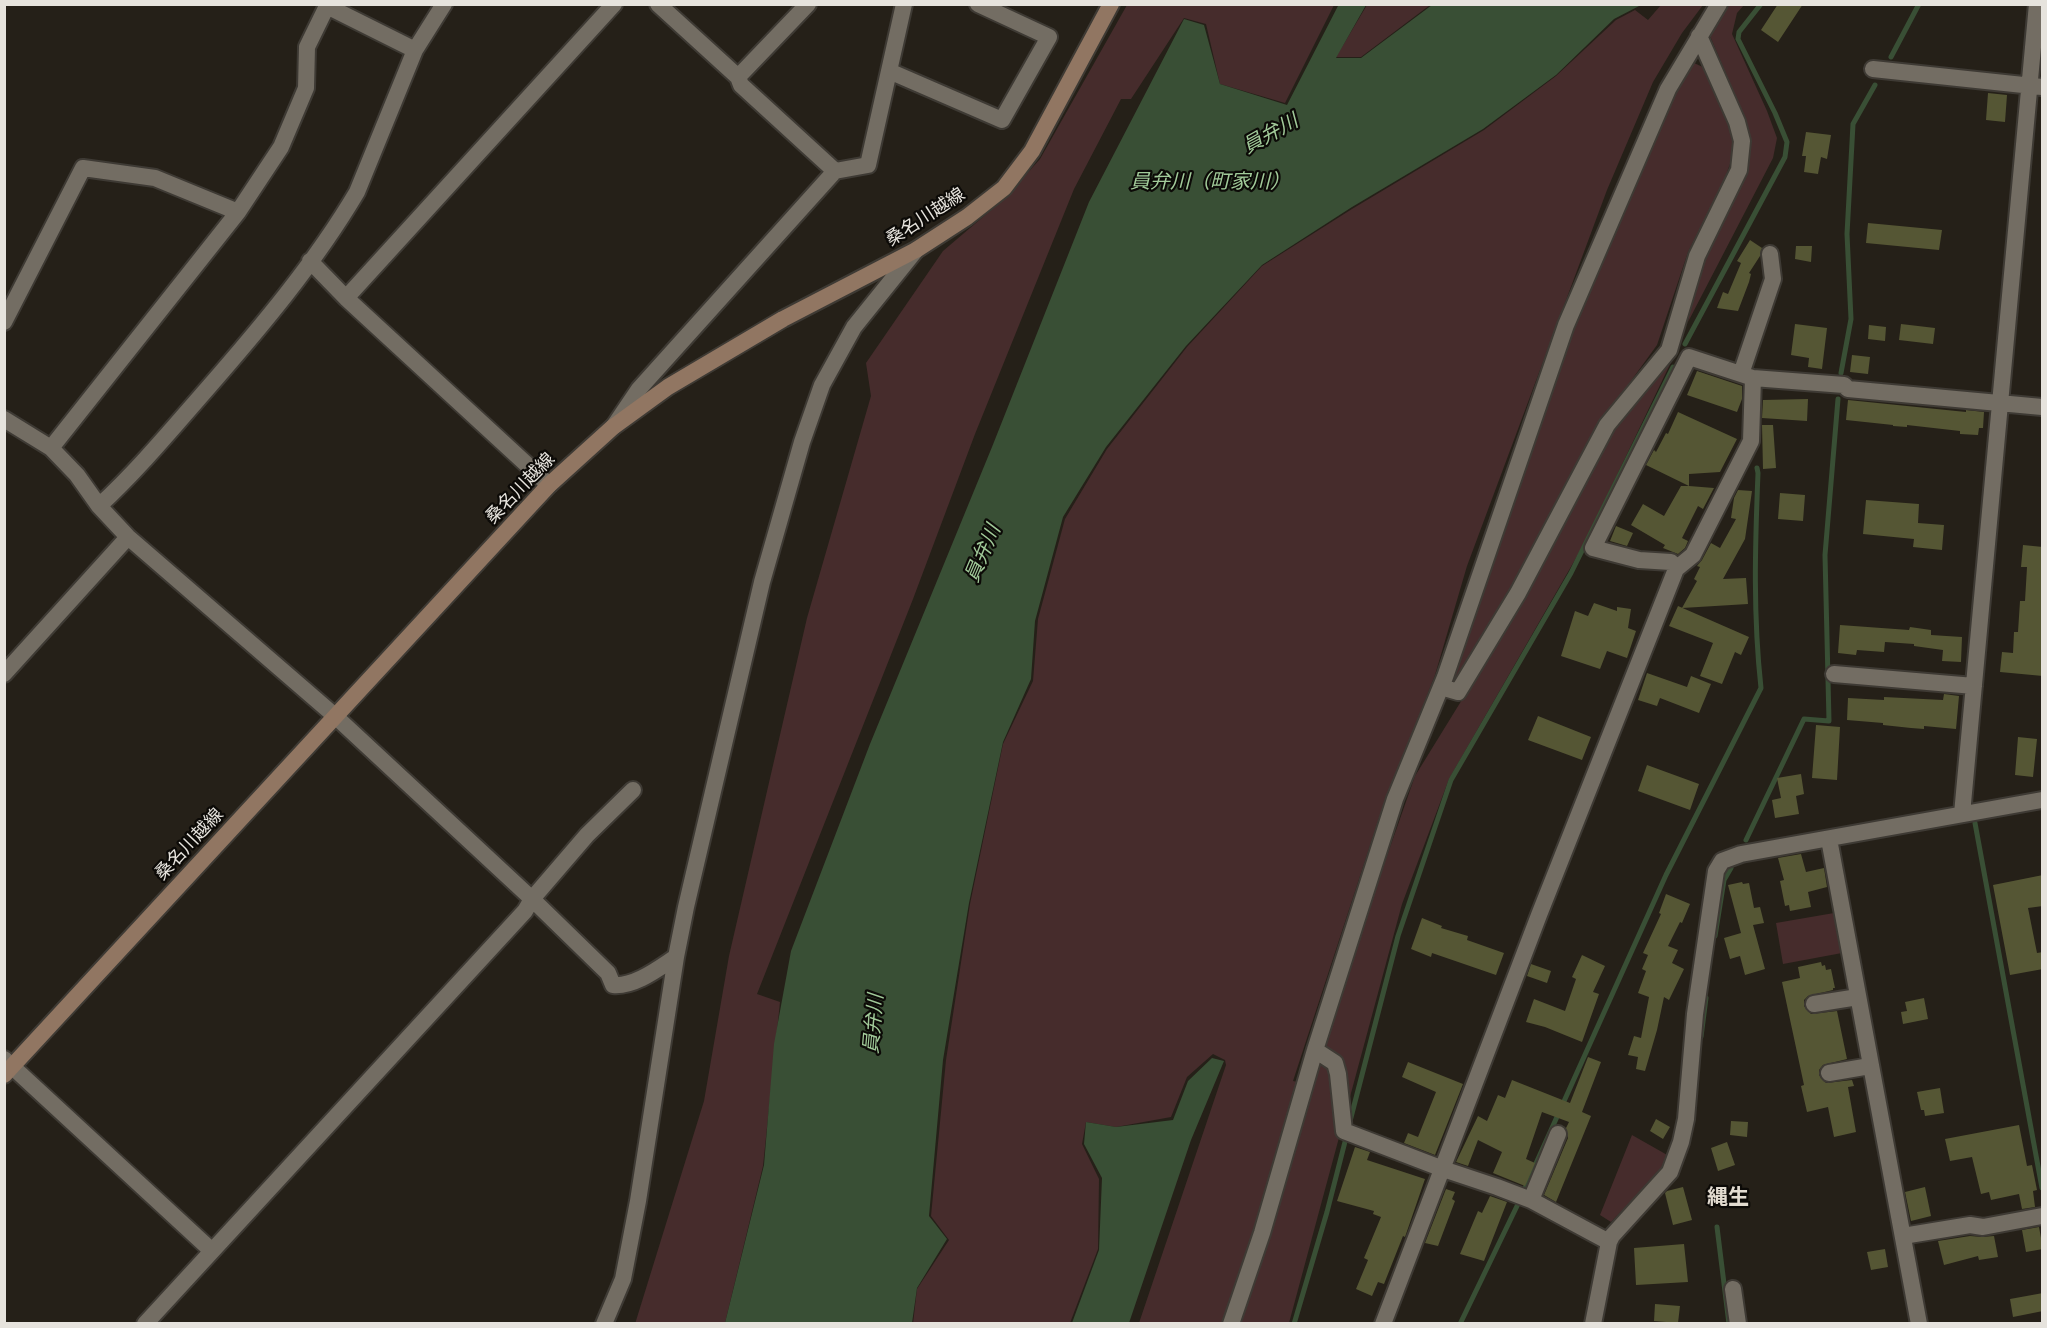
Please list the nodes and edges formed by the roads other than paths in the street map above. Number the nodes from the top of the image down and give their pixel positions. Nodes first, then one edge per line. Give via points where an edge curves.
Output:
1 (444, 4) edge
2 (614, 4) edge
3 (658, 4) edge
4 (808, 4) edge
5 (904, 4) edge
6 (978, 4) edge
7 (1111, 4) edge
8 (1719, 4) edge
9 (2037, 4) edge
10 (1699, 36) junction
11 (415, 50) junction
12 (1873, 69) dead end
13 (889, 71) junction
14 (738, 77) junction
15 (2036, 87) edge
16 (835, 171) junction
17 (238, 212) junction
18 (916, 250) junction
19 (1770, 254) dead end
20 (310, 261) junction
21 (346, 298) junction
22 (4, 322) edge
23 (1669, 350) junction
24 (1689, 357) junction
25 (1747, 376) junction
26 (2000, 404) junction
27 (2043, 407) edge
28 (4, 419) edge
29 (613, 427) junction
30 (51, 448) junction
31 (549, 485) junction
32 (99, 507) junction
33 (128, 537) junction
34 (1676, 569) junction
35 (4, 674) edge
36 (1834, 674) dead end
37 (1974, 686) junction
38 (1441, 687) junction
39 (335, 716) junction
40 (633, 790) dead end
41 (2043, 800) edge
42 (1962, 814) junction
43 (1829, 839) junction
44 (532, 899) junction
45 (676, 957) junction
46 (1858, 997) junction
47 (1814, 1004) dead end
48 (1315, 1050) junction
49 (1870, 1066) junction
50 (7, 1067) edge
51 (1830, 1073) dead end
52 (1558, 1134) dead end
53 (1443, 1169) junction
54 (1531, 1200) junction
55 (2042, 1216) edge
56 (1903, 1236) junction
57 (1609, 1242) junction
58 (212, 1251) junction
59 (1733, 1289) dead end
60 (145, 1323) edge
61 (604, 1323) edge
62 (1231, 1323) edge
63 (1383, 1323) edge
64 (1593, 1323) edge
65 (1738, 1323) edge
66 (1919, 1323) edge

1 - 11 street
2 - 21 street
3 - 14 street
4 - 14 street
5 - 13 street
6 - 13 street via 1049,37 1002,120
7 - 18 main road, 桑名川越線 via 1032,151 1004,188
8 - 10 street
9 - 15 street
10 - 23 street via 1742,141 1739,170 1697,256
10 - 38 street via 1668,89 1566,325
11 - 17 street via 327,6 307,47 306,88 281,147
11 - 20 street via 357,192
12 - 15 street
13 - 16 street via 868,165
14 - 16 street via 741,85
15 - 26 street
16 - 29 street via 639,389
17 - 22 street via 155,178 83,168
17 - 30 street
18 - 29 main road, 桑名川越線 via 773,325 668,387
18 - 45 street via 854,327 822,385 802,442 762,582
19 - 25 street via 1773,279
20 - 21 street
20 - 32 street via 253,336 134,473
21 - 31 street
23 - 24 street
23 - 38 street via 1607,425 1524,583 1458,692
24 - 25 street
24 - 34 street via 1593,548 1640,560 1671,562
25 - 26 street
25 - 34 street via 1751,441 1693,555
26 - 27 street
26 - 37 street
28 - 30 street
29 - 31 main road, 桑名川越線
30 - 32 street via 77,475
31 - 39 main road, 桑名川越線
32 - 33 street
33 - 35 street
33 - 39 street
34 - 53 street
36 - 37 street
37 - 42 street
38 - 48 street via 1395,799
39 - 44 street
39 - 50 main road, 桑名川越線
40 - 44 street via 587,835
41 - 42 street
42 - 43 street
43 - 46 street
43 - 57 street via 1741,854 1722,861 1716,871 1681,1142 1670,1172
44 - 45 street via 608,973 613,985 643,977
44 - 58 street
45 - 61 street via 623,1279
46 - 47 street
46 - 49 street
48 - 53 street via 1335,1063 1349,1133
48 - 62 street via 1262,1233
49 - 51 street
49 - 56 street
50 - 58 street
52 - 54 street
53 - 54 street
53 - 63 street
54 - 57 street
55 - 56 street
56 - 66 street
57 - 64 street
58 - 60 street
59 - 65 street

